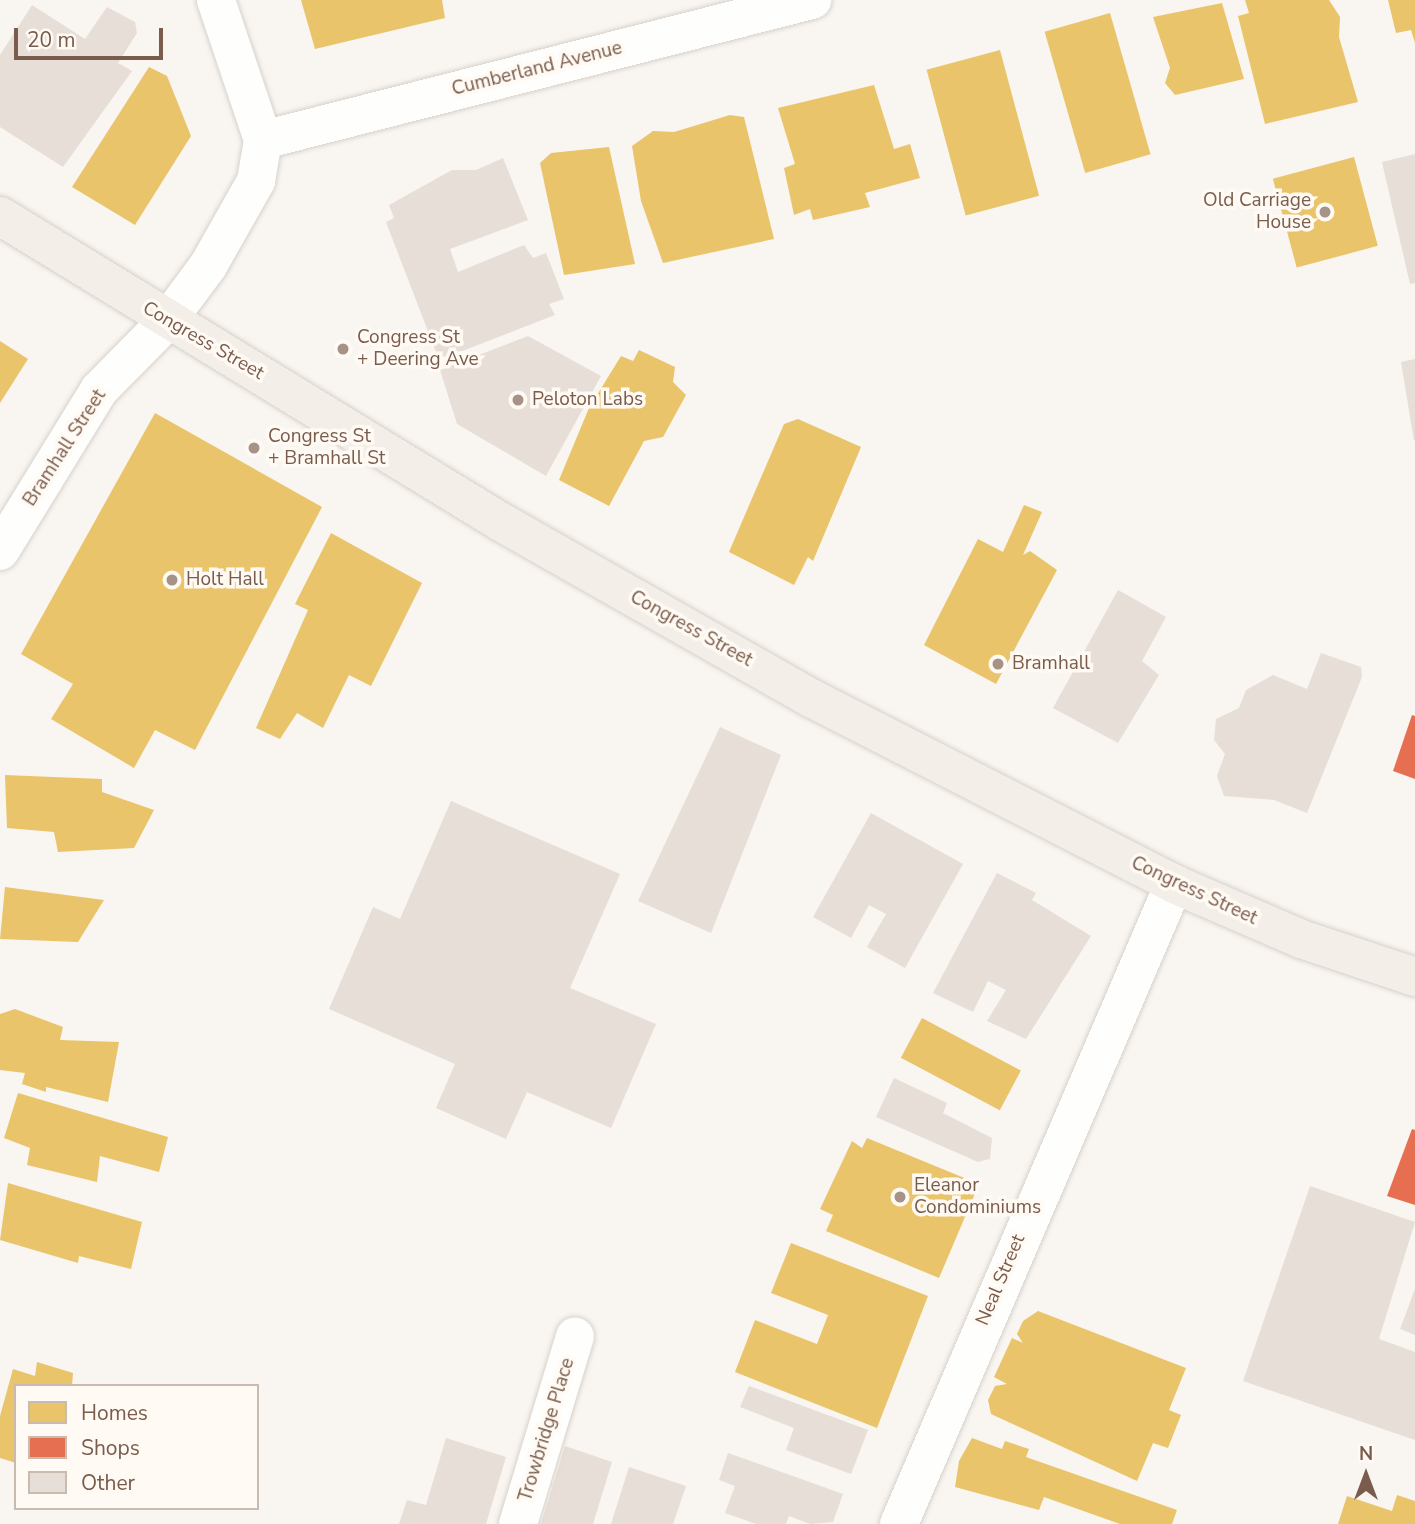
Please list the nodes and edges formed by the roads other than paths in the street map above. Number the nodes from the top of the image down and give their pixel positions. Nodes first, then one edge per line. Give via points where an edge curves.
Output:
1 (216, 0) edge
2 (812, 0) edge
3 (263, 139) junction
4 (0, 216) edge
5 (167, 321) junction
6 (0, 551) edge
7 (1174, 884) junction
8 (1415, 977) edge
9 (575, 1336) dead end
10 (519, 1524) edge
11 (899, 1524) edge

1 - 3 street
2 - 3 street, Cumberland Avenue
3 - 5 street, Bramhall Street via 256,181 208,266
4 - 5 main road, Congress Street
5 - 6 street, Bramhall Street via 99,390
5 - 7 main road, Congress Street via 501,522 813,699
7 - 8 main road, Congress Street via 1301,939
7 - 11 street, Neal Street
9 - 10 street, Trowbridge Place

